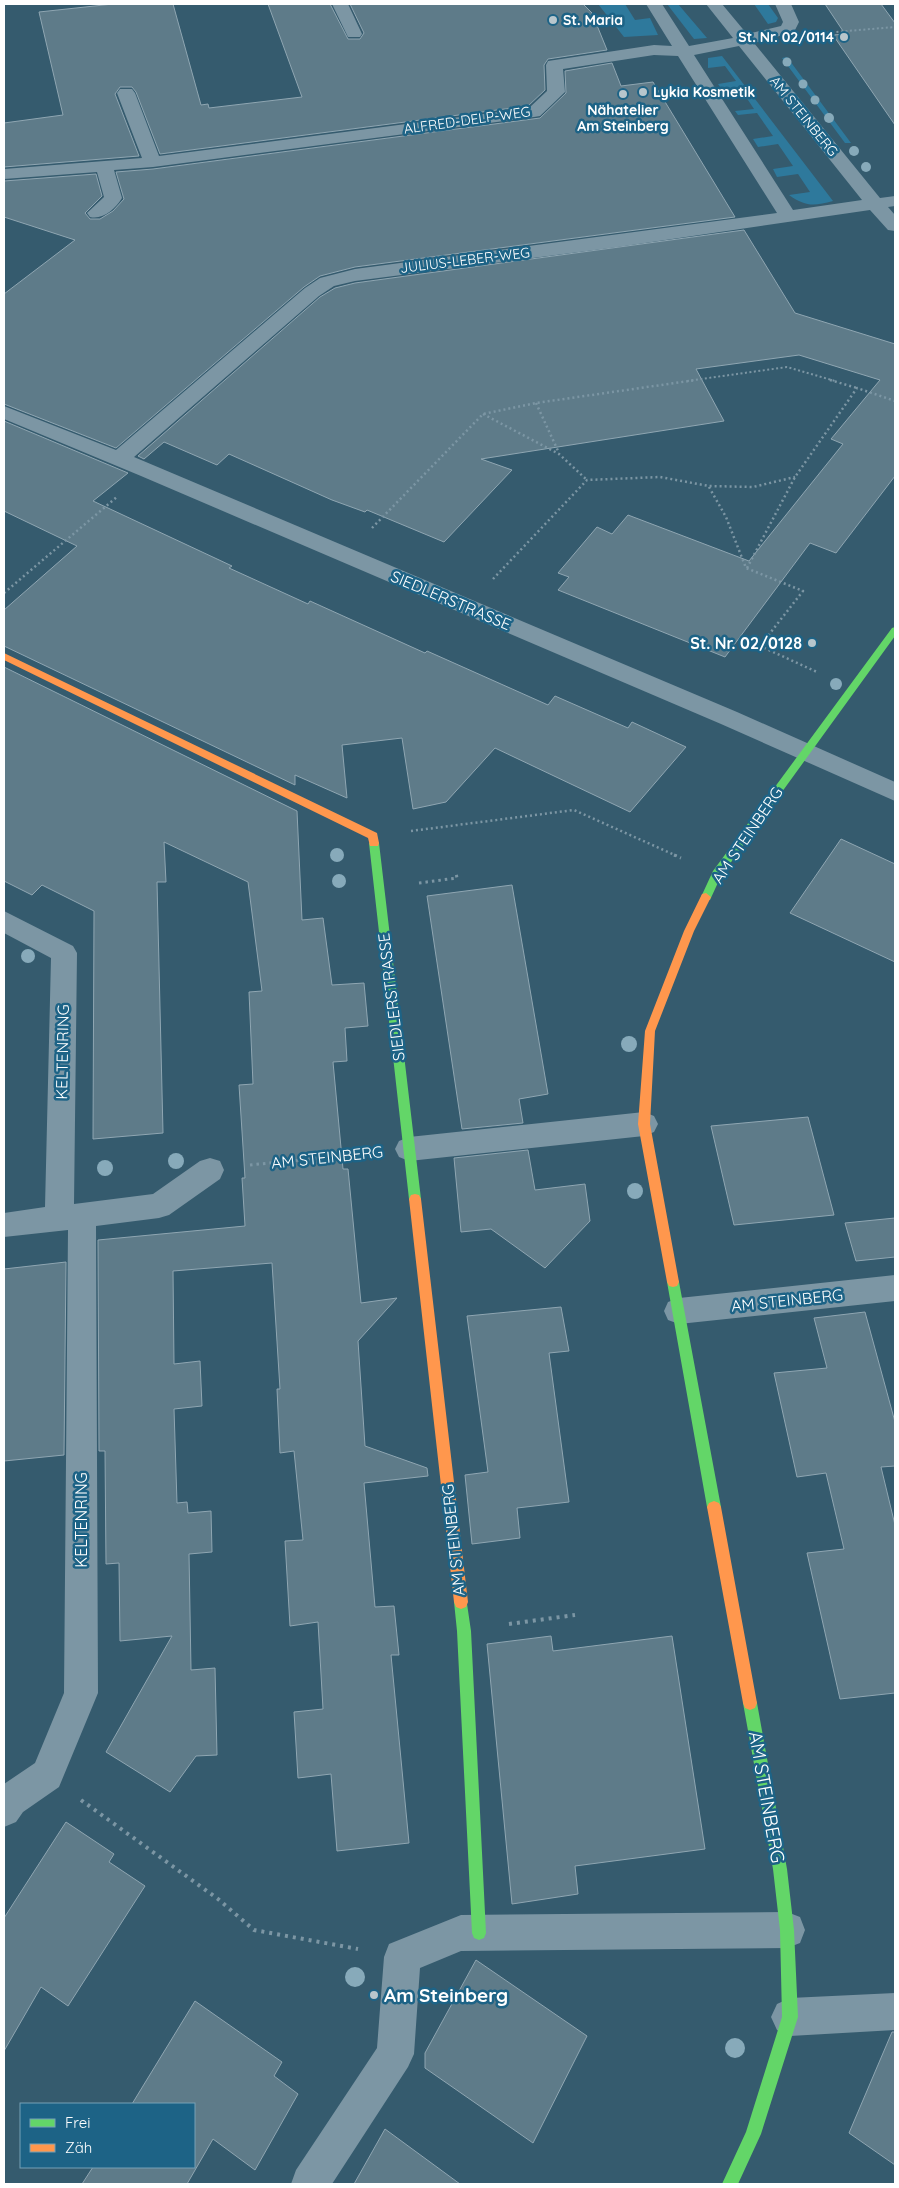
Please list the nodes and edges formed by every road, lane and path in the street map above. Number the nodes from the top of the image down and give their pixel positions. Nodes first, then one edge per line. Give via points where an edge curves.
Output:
1 (340, 4) edge
2 (654, 4) edge
3 (714, 4) edge
4 (783, 4) edge
5 (895, 26) edge
6 (788, 29) junction
7 (354, 34) dead end
8 (744, 42) junction
9 (686, 51) junction
10 (126, 94) dead end
11 (153, 162) junction
12 (104, 166) junction
13 (4, 174) edge
14 (895, 201) edge
15 (875, 204) junction
16 (96, 213) dead end
17 (788, 216) junction
18 (895, 226) edge
19 (857, 388) junction
20 (895, 401) edge
21 (536, 403) junction
22 (4, 412) edge
23 (483, 414) junction
24 (559, 454) junction
25 (119, 460) junction
26 (795, 477) junction
27 (587, 480) junction
28 (709, 486) junction
29 (93, 517) dead end
30 (345, 555) junction
31 (746, 568) junction
32 (4, 593) edge
33 (468, 607) junction
34 (895, 630) edge
35 (4, 656) edge
36 (854, 688) junction
37 (805, 751) junction
38 (895, 792) edge
39 (373, 836) junction
40 (717, 874) junction
41 (4, 921) edge
42 (644, 1124) junction
43 (409, 1149) junction
44 (246, 1165) dead end
45 (210, 1170) dead end
46 (70, 1217) junction
47 (4, 1225) edge
48 (895, 1288) edge
49 (679, 1311) junction
50 (575, 1615) dead end
51 (515, 1624) dead end
52 (46, 1775) junction
53 (6, 1802) edge
54 (787, 1930) junction
55 (480, 1933) junction
56 (402, 1957) junction
57 (895, 2011) edge
58 (790, 2017) junction
59 (310, 2184) edge
60 (730, 2184) edge

1 - 7 street
2 - 9 street
3 - 8 street, AM STEINBERG
4 - 6 street via 791,22
5 - 6 path via 830,34
6 - 8 street, ALFRED-DELP-WEG
8 - 9 street, ALFRED-DELP-WEG
8 - 15 street, AM STEINBERG
9 - 11 street, ALFRED-DELP-WEG via 654,50 554,64 556,92 534,112
9 - 17 street
10 - 11 street
11 - 12 street, ALFRED-DELP-WEG
12 - 13 street, ALFRED-DELP-WEG
12 - 16 street via 113,198
14 - 15 street, JULIUS-LEBER-WEG
15 - 17 street, JULIUS-LEBER-WEG
15 - 18 street, AM STEINBERG
17 - 25 street, JULIUS-LEBER-WEG via 364,274 327,282
19 - 20 path
19 - 21 path via 787,367
19 - 26 path
21 - 23 path
21 - 24 path
22 - 25 street, SIEDLERSTRASSE
23 - 24 path
23 - 30 path
24 - 27 path
25 - 30 street, SIEDLERSTRASSE
26 - 28 path via 753,486
26 - 31 path
27 - 28 path via 660,477
27 - 33 path
28 - 31 path via 726,517
29 - 32 path
30 - 33 street, SIEDLERSTRASSE
31 - 36 path via 803,591 760,646
33 - 37 street, SIEDLERSTRASSE
34 - 36 street, AM STEINBERG
35 - 39 street
36 - 37 street, AM STEINBERG
37 - 38 street, SIEDLERSTRASSE
37 - 40 street, AM STEINBERG
39 - 40 path via 574,810
39 - 43 street, SIEDLERSTRASSE
40 - 42 street, AM STEINBERG via 689,931 650,1031
41 - 46 street, KELTENRING via 64,953
42 - 43 street
42 - 49 street, AM STEINBERG
43 - 44 path, AM STEINBERG
43 - 55 street, AM STEINBERG via 464,1631
45 - 46 street via 159,1206
46 - 47 street
46 - 52 street, KELTENRING via 81,1693
48 - 49 street, AM STEINBERG
49 - 54 street, AM STEINBERG via 780,1869
50 - 51 path
52 - 53 street
52 - 56 path via 218,1899 254,1930
54 - 55 street
54 - 58 street, AM STEINBERG
55 - 56 street via 461,1934
56 - 59 street via 395,2054
57 - 58 street
58 - 60 street, AM STEINBERG via 753,2134

